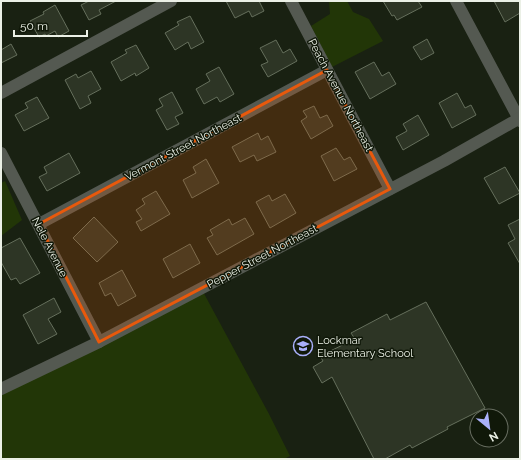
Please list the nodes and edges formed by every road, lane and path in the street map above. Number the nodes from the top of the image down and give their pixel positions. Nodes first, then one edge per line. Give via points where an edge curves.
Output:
1 (171, 1) edge
2 (291, 1) edge
3 (456, 1) edge
4 (327, 70) junction
5 (1, 93) edge
6 (520, 119) edge
7 (1, 153) edge
8 (390, 189) junction
9 (39, 224) junction
10 (99, 342) junction
11 (1, 389) edge

1 - 5 street
2 - 4 street, Peach Avenue Northeast
3 - 6 street
4 - 8 street, Peach Avenue Northeast
4 - 9 street, Vermont Street Northeast
6 - 8 street, Pepper Street Northeast
7 - 9 street, Nele Avenue
8 - 10 street, Pepper Street Northeast
9 - 10 street, Nele Avenue
10 - 11 street, Pepper Street Northeast

